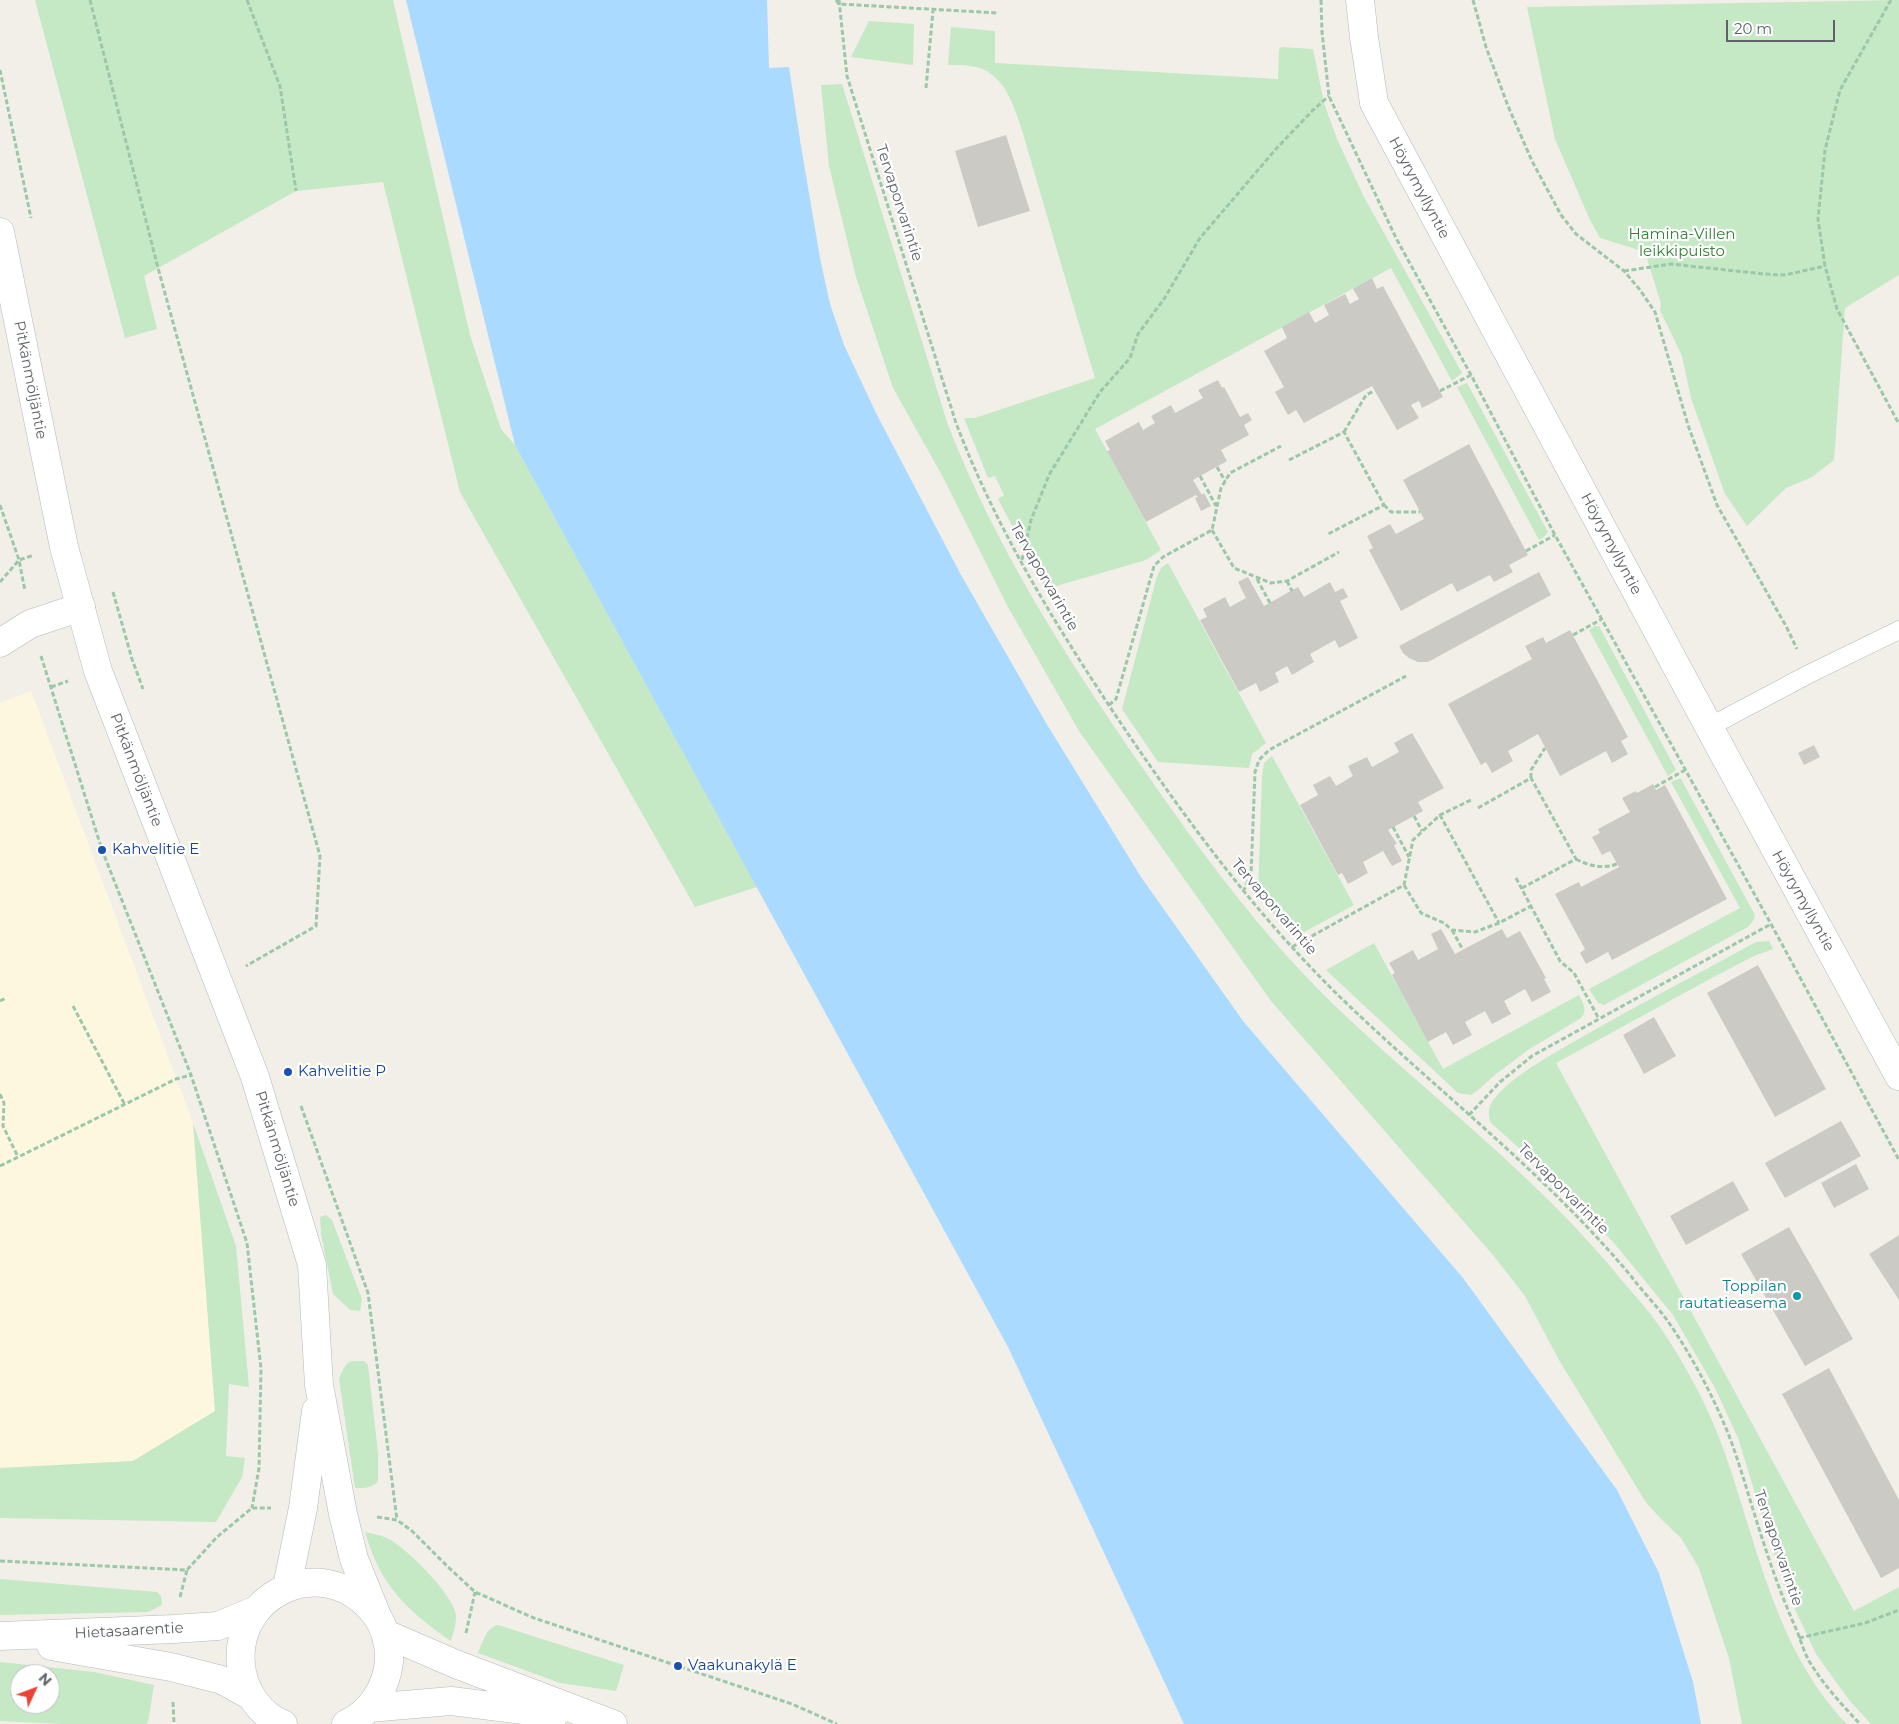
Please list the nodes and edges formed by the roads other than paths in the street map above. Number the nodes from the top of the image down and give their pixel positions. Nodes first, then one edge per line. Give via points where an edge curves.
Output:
1 (1360, 0) edge
2 (0, 232) edge
3 (81, 607) junction
4 (1899, 630) edge
5 (0, 643) edge
6 (1709, 727) junction
7 (1899, 1076) edge
8 (319, 1385) junction
9 (287, 1587) junction
10 (256, 1610) junction
11 (382, 1625) junction
12 (0, 1637) edge
13 (250, 1696) junction
14 (355, 1719) edge
15 (606, 1722) edge
16 (280, 1723) edge

1 - 6 street, Höyrymyllyntie via 1374,104
2 - 3 street, Pitkänmöljäntie via 64,547
3 - 5 street via 30,624
3 - 8 street, Pitkänmöljäntie via 98,671 256,1077 312,1265
4 - 6 lane
6 - 7 street, Höyrymyllyntie
8 - 9 street, Pitkänmöljäntie via 304,1508
8 - 11 street, Pitkänmöljäntie via 354,1559
9 - 10 street
9 - 11 street via 327,1583 347,1589 364,1600
10 - 12 street, Hietasaarentie via 218,1626
10 - 13 street via 241,1643 243,1679
11 - 14 street, Pitkänmöljäntie via 389,1654 388,1673 380,1692
11 - 15 street via 458,1665
12 - 13 street, Hietasaarentie via 171,1667 222,1680
13 - 16 street
14 - 15 street via 451,1701

